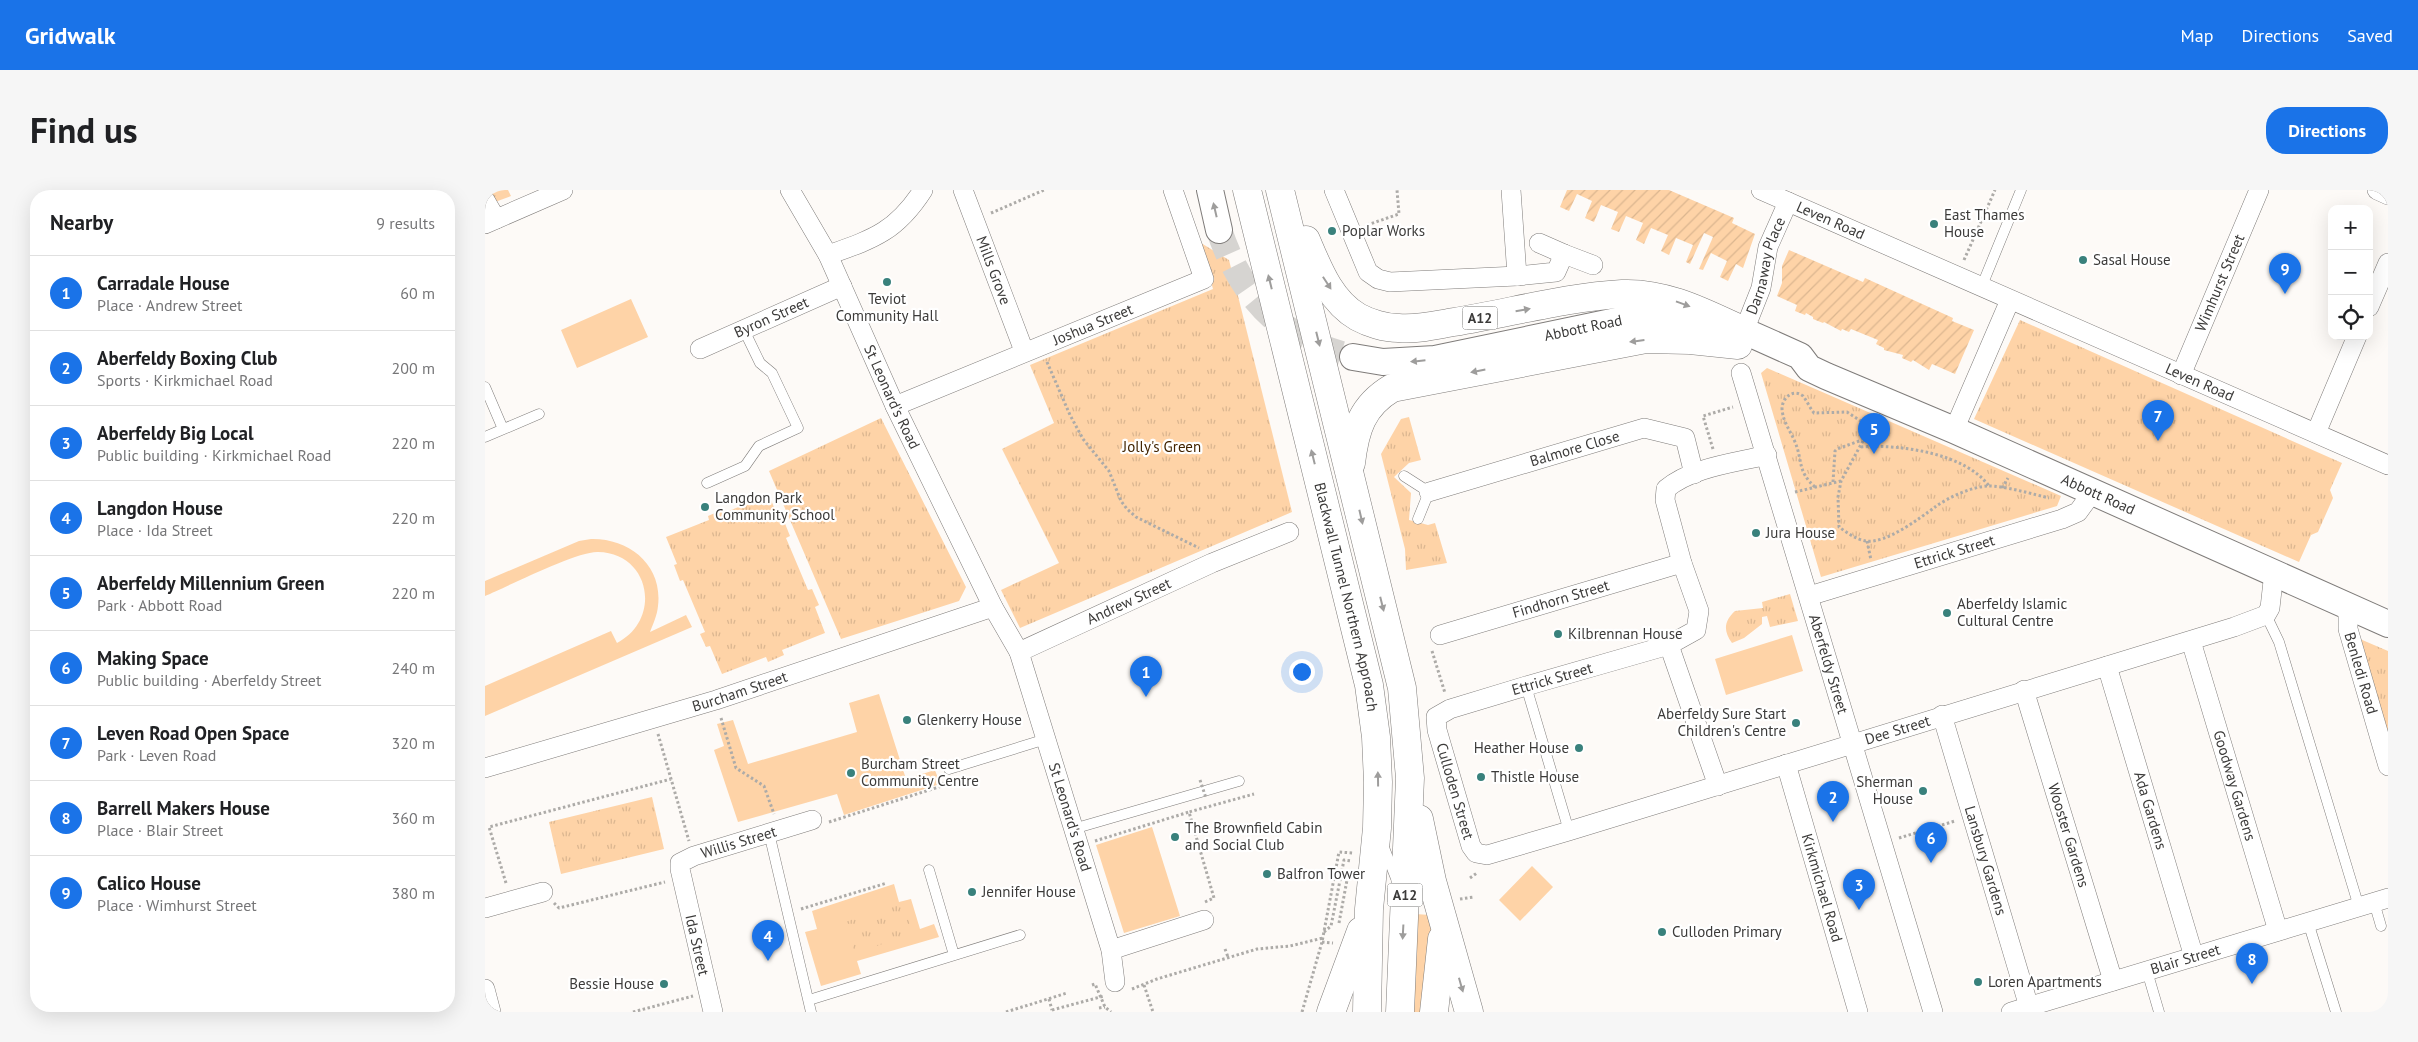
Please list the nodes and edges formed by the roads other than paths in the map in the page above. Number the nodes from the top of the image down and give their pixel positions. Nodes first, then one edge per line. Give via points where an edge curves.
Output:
1 (563, 190) edge
2 (790, 190) edge
3 (923, 190) edge
4 (963, 190) edge
5 (1173, 190) edge
6 (1210, 190) edge
7 (1247, 190) edge
8 (1280, 190) edge
9 (1286, 190) edge
10 (1334, 190) edge
11 (1511, 190) edge
12 (1761, 190) edge
13 (2021, 190) edge
14 (2259, 190) edge
15 (2377, 190) edge
16 (2388, 195) edge
17 (485, 200) edge
18 (1788, 202) junction
19 (490, 222) edge
20 (1219, 230) tunnel mouth
21 (1539, 243) dead end
22 (1564, 254) junction
23 (828, 255) junction
24 (2388, 263) edge
25 (1593, 265) dead end
26 (1517, 276) junction
27 (841, 286) junction
28 (1981, 288) junction
29 (2373, 298) edge
30 (2011, 300) junction
31 (744, 330) junction
32 (1741, 338) junction
33 (2355, 340) edge
34 (1032, 348) junction
35 (700, 349) dead end
36 (1353, 357) tunnel mouth
37 (1741, 373) dead end
38 (2181, 375) junction
39 (485, 387) edge
40 (895, 406) junction
41 (539, 414) dead end
42 (503, 429) junction
43 (1954, 430) junction
44 (2316, 433) junction
45 (485, 437) edge
46 (1767, 455) junction
47 (2388, 465) edge
48 (1694, 474) junction
49 (1404, 476) dead end
50 (1351, 477) junction
51 (707, 483) dead end
52 (1429, 492) junction
53 (2085, 502) junction
54 (1418, 519) dead end
55 (1289, 532) dead end
56 (1682, 563) junction
57 (2274, 572) junction
58 (1809, 596) junction
59 (993, 607) junction
60 (2348, 607) junction
61 (2267, 615) junction
62 (2388, 624) edge
63 (1435, 641) road end
64 (2191, 641) junction
65 (1669, 645) junction
66 (1019, 652) junction
67 (2107, 666) junction
68 (1526, 686) junction
69 (2024, 690) junction
70 (1942, 715) junction
71 (1436, 717) joint
72 (1046, 739) junction
73 (1853, 743) junction
74 (1787, 764) junction
75 (2388, 766) edge
76 (485, 768) edge
77 (949, 769) road end
78 (1410, 778) junction
79 (1239, 781) dead end
80 (1718, 786) junction
81 (812, 820) road end
82 (1377, 828) junction
83 (774, 832) junction
84 (1569, 832) junction
85 (1076, 838) junction
86 (1487, 855) joint
87 (929, 870) dead end
88 (682, 877) joint
89 (543, 892) road end
90 (1405, 901) junction
91 (2373, 902) edge
92 (485, 908) edge
93 (1369, 909) junction
94 (1204, 920) road end
95 (2308, 922) junction
96 (1444, 925) junction
97 (2381, 926) dead end
98 (2278, 931) junction
99 (1020, 935) dead end
100 (1111, 950) junction
101 (954, 955) junction
102 (2194, 956) junction
103 (2147, 971) junction
104 (2113, 981) junction
105 (1121, 986) road end
106 (485, 990) edge
107 (809, 1000) junction
108 (2029, 1006) junction
109 (491, 1012) edge
110 (713, 1012) edge
111 (811, 1012) edge
112 (1331, 1012) edge
113 (1367, 1012) edge
114 (1400, 1012) edge
115 (1434, 1012) edge
116 (1469, 1012) edge
117 (1858, 1012) edge
118 (1933, 1012) edge
119 (2011, 1012) edge
120 (2159, 1012) edge
121 (2336, 1012) edge

1 - 19 street
2 - 23 street, St Leonard's Road
3 - 23 street via 903,218 888,230 873,239
4 - 34 street, Mills Grove
5 - 34 street, Joshua Street via 1204,279
20 -> 6 main road
82 -> 7 highway, Blackwall Tunnel Northern Approach / A12 via 1376,737 1369,685
8 -> 50 highway, A12
9 -> 32 highway, A12 via 1323,279 1340,302 1358,317 1383,326 1415,328 1623,294 1660,297 1682,303
10 - 26 street via 1368,272 1378,279 1390,282
11 - 26 street
12 - 18 street, Leven Road
13 - 28 lane
14 - 38 street, Wimhurst Street
15 - 16 street
17 - 19 street
18 - 28 street, Leven Road
18 - 32 street, Darnaway Place via 1768,247 1761,288
21 - 22 street
22 - 25 street
22 - 26 street via 1556,272
23 - 27 street, St Leonard's Road
24 - 29 street
27 - 31 street, Byron Street
27 - 40 street, St Leonard's Road
28 - 30 street, Leven Road
30 - 38 street, Leven Road
30 - 43 street
31 - 35 street, Byron Street
31 - 51 lane via 760,363 773,373 798,428 759,446 745,466
32 -> 36 main road, Abbott Road via 1697,333 1671,322 1626,318 1435,359 1383,362
32 - 43 main road, Abbott Road via 1801,356 1809,368
32 -> 50 highway, A12 via 1646,339 1392,388 1370,404 1363,414 1355,442
33 - 44 street
34 - 40 street, Joshua Street
37 - 46 street, Aberfeldy Street
38 - 44 street, Leven Road
39 - 42 lane
40 - 59 street, St Leonard's Road
41 - 42 lane
42 - 45 lane
43 - 53 main road, Abbott Road
44 - 47 street, Leven Road
46 - 48 street
46 - 58 street, Aberfeldy Street
48 - 52 street, Balmore Close via 1685,438 1644,428
48 - 56 street via 1666,489 1665,500
49 - 52 lane
50 -> 78 highway, A12 via 1402,688
52 - 54 lane
53 - 57 main road, Abbott Road
53 - 58 street, Ettrick Street via 2062,519
55 - 66 street, Andrew Street via 1212,563
56 - 63 street, Findhorn Street
56 - 65 street, Ettrick Street via 1699,611 1696,630
57 - 60 main road, Abbott Road
57 - 61 street via 2271,608
58 - 73 street, Aberfeldy Street
59 - 66 street
59 - 76 street, Burcham Street via 716,700
60 - 62 main road, Abbott Road
60 - 75 street, Benledi Road via 2348,629
61 - 64 street, Dee Street
61 - 91 lane
64 - 67 street, Dee Street
64 - 98 street, Goodway Gardens
65 - 68 street, Ettrick Street
65 - 80 street
66 - 72 street, St Leonard's Road
67 - 69 street, Dee Street
67 - 102 street, Ada Gardens
68 - 71 street, Ettrick Street via 1450,709
68 - 84 lane
69 - 70 street, Dee Street
69 - 104 street, Wooster Gardens
70 - 73 street, Dee Street
70 - 108 street, Lansbury Gardens
71 - 86 street, Culloden Street via 1471,846 1476,853
72 - 77 lane
72 - 85 street, St Leonard's Road
73 - 74 street, Dee Street
73 - 118 street, Aberfeldy Street
74 - 80 street, Dee Street
74 - 117 street, Kirkmichael Road
78 - 90 highway, A12
78 - 96 highway, A12
79 - 85 lane
80 - 84 street, Dee Street
81 - 83 street, Willis Street
82 - 90 lane
82 - 93 highway, Blackwall Tunnel Northern Approach / A12
83 - 88 street, Willis Street via 694,856 681,863
83 - 107 lane via 788,913
84 - 86 street, Dee Street
85 - 100 street, St Leonard's Road
87 - 101 lane
88 - 110 street, Ida Street
89 - 92 street
90 -> 114 highway, A12
91 - 95 street, Blair Street
91 - 97 lane
93 - 112 highway, A12
93 - 113 highway, Blackwall Tunnel Northern Approach / A12
94 - 100 street
95 - 98 street, Blair Street
95 - 121 lane
96 - 115 highway
96 -> 116 highway, A12
98 - 102 street, Blair Street
99 - 101 lane
100 - 105 street, St Leonard's Road
101 - 107 lane
102 - 103 street, Blair Street
103 - 104 street, Blair Street
103 - 120 lane
104 - 108 street, Blair Street
106 - 109 street
107 - 111 lane
108 - 119 street, Blair Street

